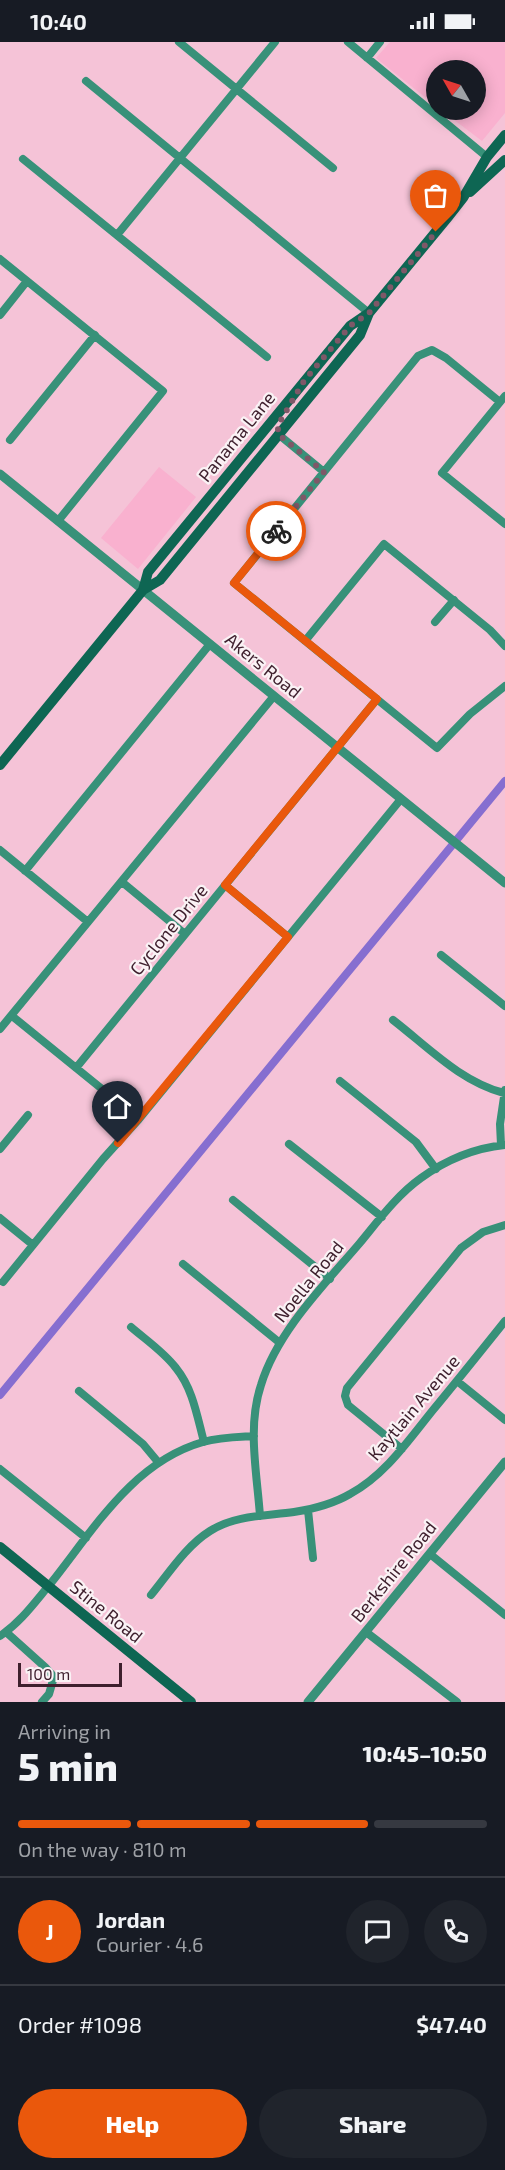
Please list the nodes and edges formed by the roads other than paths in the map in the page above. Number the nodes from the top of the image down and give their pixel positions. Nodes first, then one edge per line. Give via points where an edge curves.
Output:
1 (179, 42) edge
2 (275, 42) edge
3 (348, 42) edge
4 (380, 42) edge
5 (367, 58) junction
6 (86, 81) dead end
7 (237, 89) junction
8 (505, 135) edge
9 (487, 157) junction
10 (180, 158) junction
11 (23, 159) dead end
12 (505, 160) edge
13 (333, 168) dead end
14 (467, 195) junction
15 (117, 235) junction
16 (0, 259) edge
17 (27, 281) junction
18 (369, 313) junction
19 (0, 315) edge
20 (95, 335) junction
21 (267, 357) dead end
22 (304, 381) junction
23 (503, 399) edge
24 (278, 434) junction
25 (10, 440) dead end
26 (324, 472) junction
27 (0, 474) edge
28 (58, 521) junction
29 (505, 524) edge
30 (143, 590) junction
31 (454, 600) junction
32 (435, 622) dead end
33 (305, 640) junction
34 (210, 644) junction
35 (505, 646) edge
36 (505, 686) edge
37 (274, 696) junction
38 (377, 699) junction
39 (338, 747) junction
40 (0, 765) edge
41 (401, 799) junction
42 (0, 850) edge
43 (25, 870) junction
44 (122, 882) junction
45 (505, 883) edge
46 (225, 885) junction
47 (88, 922) junction
48 (185, 934) junction
49 (288, 937) junction
50 (441, 955) dead end
51 (505, 1006) edge
52 (12, 1016) junction
53 (393, 1020) dead end
54 (0, 1029) edge
55 (75, 1068) junction
56 (340, 1081) dead end
57 (505, 1092) edge
58 (28, 1115) dead end
59 (139, 1119) junction
60 (289, 1144) dead end
61 (503, 1145) edge
62 (0, 1149) edge
63 (436, 1169) junction
64 (233, 1200) dead end
65 (382, 1217) junction
66 (0, 1218) edge
67 (505, 1225) edge
68 (33, 1245) junction
69 (183, 1264) dead end
70 (330, 1279) junction
71 (3, 1282) dead end
72 (505, 1321) edge
73 (131, 1328) dead end
74 (280, 1344) junction
75 (457, 1381) junction
76 (79, 1391) dead end
77 (505, 1420) edge
78 (254, 1436) junction
79 (204, 1442) junction
80 (402, 1449) junction
81 (158, 1462) junction
82 (505, 1462) edge
83 (0, 1469) edge
84 (308, 1510) junction
85 (260, 1516) junction
86 (86, 1538) junction
87 (0, 1547) edge
88 (430, 1554) junction
89 (313, 1558) dead end
90 (48, 1586) junction
91 (151, 1594) dead end
92 (505, 1615) edge
93 (366, 1632) junction
94 (3, 1634) edge
95 (42, 1702) edge
96 (191, 1702) edge
97 (308, 1702) edge
98 (457, 1702) edge

1 - 7 street
2 - 7 street
3 - 5 street
4 - 5 street
5 - 9 street
6 - 10 street
7 - 10 street
7 - 13 street
8 - 9 main road
9 - 14 main road via 488,166
10 - 15 street
10 - 18 street
11 - 15 street
12 - 14 main road, Panama Lane
14 - 18 main road, Panama Lane
15 - 21 street
16 - 17 street
17 - 19 street
17 - 20 street
18 - 22 main road, Panama Lane via 350,326
18 - 24 main road, Panama Lane via 360,335
20 - 25 street
20 - 28 street via 163,391
22 - 24 main road via 278,425
22 - 30 main road, Panama Lane via 148,572
23 - 26 street via 432,350 418,356
23 - 29 street via 442,473
24 - 26 street
24 - 30 main road, Panama Lane via 160,580
26 - 33 street via 234,583
27 - 28 street, Akers Road
28 - 30 street, Akers Road
30 - 34 street, Akers Road
30 - 40 main road, Panama Lane
31 - 32 street
31 - 33 street via 384,544
31 - 35 street
33 - 38 street
34 - 37 street, Akers Road
34 - 43 street
36 - 38 street via 437,748
37 - 39 street, Akers Road
37 - 44 street
38 - 39 street, Cyclone Drive
39 - 41 street, Akers Road
39 - 46 street, Cyclone Drive
41 - 45 street, Akers Road
41 - 49 street
42 - 43 street
43 - 47 street
44 - 47 street
44 - 48 street
46 - 48 street, Cyclone Drive
46 - 49 street
47 - 52 street
48 - 55 street, Cyclone Drive
49 - 59 street
50 - 51 street
52 - 54 street
52 - 55 street
53 - 57 street via 467,1078
55 - 59 street
56 - 63 street via 416,1142
57 - 61 street via 500,1124
58 - 62 street
59 - 68 street
60 - 65 street
61 - 63 street, Noella Road via 469,1153
63 - 65 street, Noella Road via 412,1185
64 - 70 street
65 - 70 street, Noella Road
66 - 68 street
67 - 80 street via 471,1239 452,1257 347,1388 348,1405
68 - 71 street
69 - 74 street
70 - 74 street, Noella Road
72 - 75 street, Kaytlain Avenue
73 - 79 street via 167,1357 184,1379
74 - 78 street, Noella Road via 260,1385
75 - 77 street
75 - 80 street, Kaytlain Avenue
76 - 81 street via 143,1444
78 - 79 street
78 - 85 street, Noella Road
79 - 81 street
80 - 84 street, Kaytlain Avenue via 364,1485 338,1500
81 - 86 street via 130,1485
82 - 88 street, Berkshire Road
83 - 86 street
84 - 85 street, Kaytlain Avenue
84 - 89 street
85 - 91 street, Kaytlain Avenue via 231,1521 210,1530
86 - 90 street
87 - 90 main road, Stine Road
88 - 92 street
88 - 93 street, Berkshire Road
90 - 94 street
90 - 96 main road, Stine Road
93 - 97 street, Berkshire Road
93 - 98 street
94 - 95 street via 54,1677

